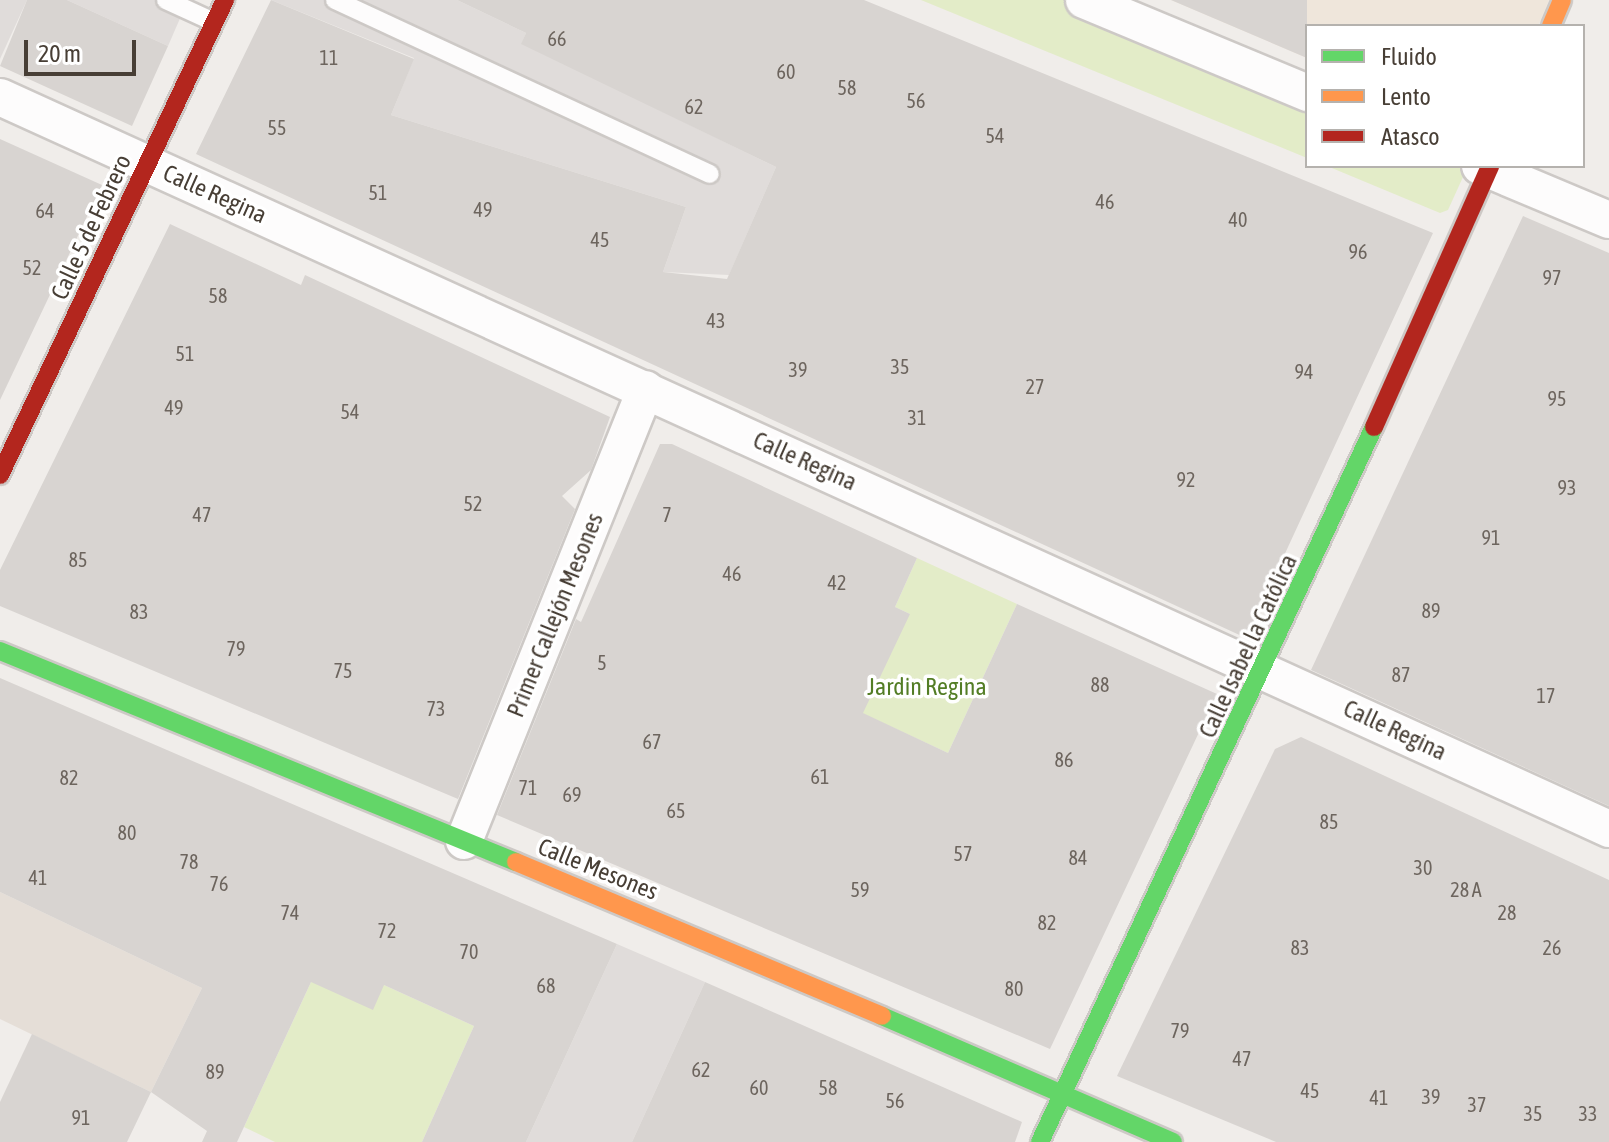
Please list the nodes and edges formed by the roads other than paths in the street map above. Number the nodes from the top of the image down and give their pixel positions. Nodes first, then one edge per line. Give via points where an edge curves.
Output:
1 (166, 0) edge
2 (225, 0) edge
3 (335, 0) edge
4 (1084, 0) edge
5 (1562, 0) edge
6 (214, 22) junction
7 (1552, 24) edge
8 (1305, 92) edge
9 (0, 97) edge
10 (148, 164) junction
11 (1486, 168) edge
12 (1488, 168) edge
13 (710, 174) dead end
14 (1609, 220) edge
15 (646, 389) junction
16 (0, 475) edge
17 (0, 651) edge
18 (1265, 670) junction
19 (1609, 829) edge
20 (464, 841) junction
21 (1062, 1096) junction
22 (1040, 1142) edge
23 (1173, 1142) edge

1 - 6 lane
2 - 6 street, Calle 5 de Febrero
3 - 13 lane
4 - 8 street
5 - 7 street
6 - 10 street, Calle 5 de Febrero
9 - 10 street, Calle Regina
10 - 15 street, Calle Regina
10 - 16 street, Calle 5 de Febrero
11 - 18 street, Calle Isabel la Católica
12 - 14 street
15 - 18 street, Calle Regina
15 - 20 street, Primer Callejón Mesones
17 - 20 street, Calle Mesones
18 - 19 street, Calle Regina
18 - 21 street, Calle Isabel la Católica
20 - 21 street, Calle Mesones
21 - 22 street, Calle Isabel la Católica
21 - 23 street, Calle Mesones

